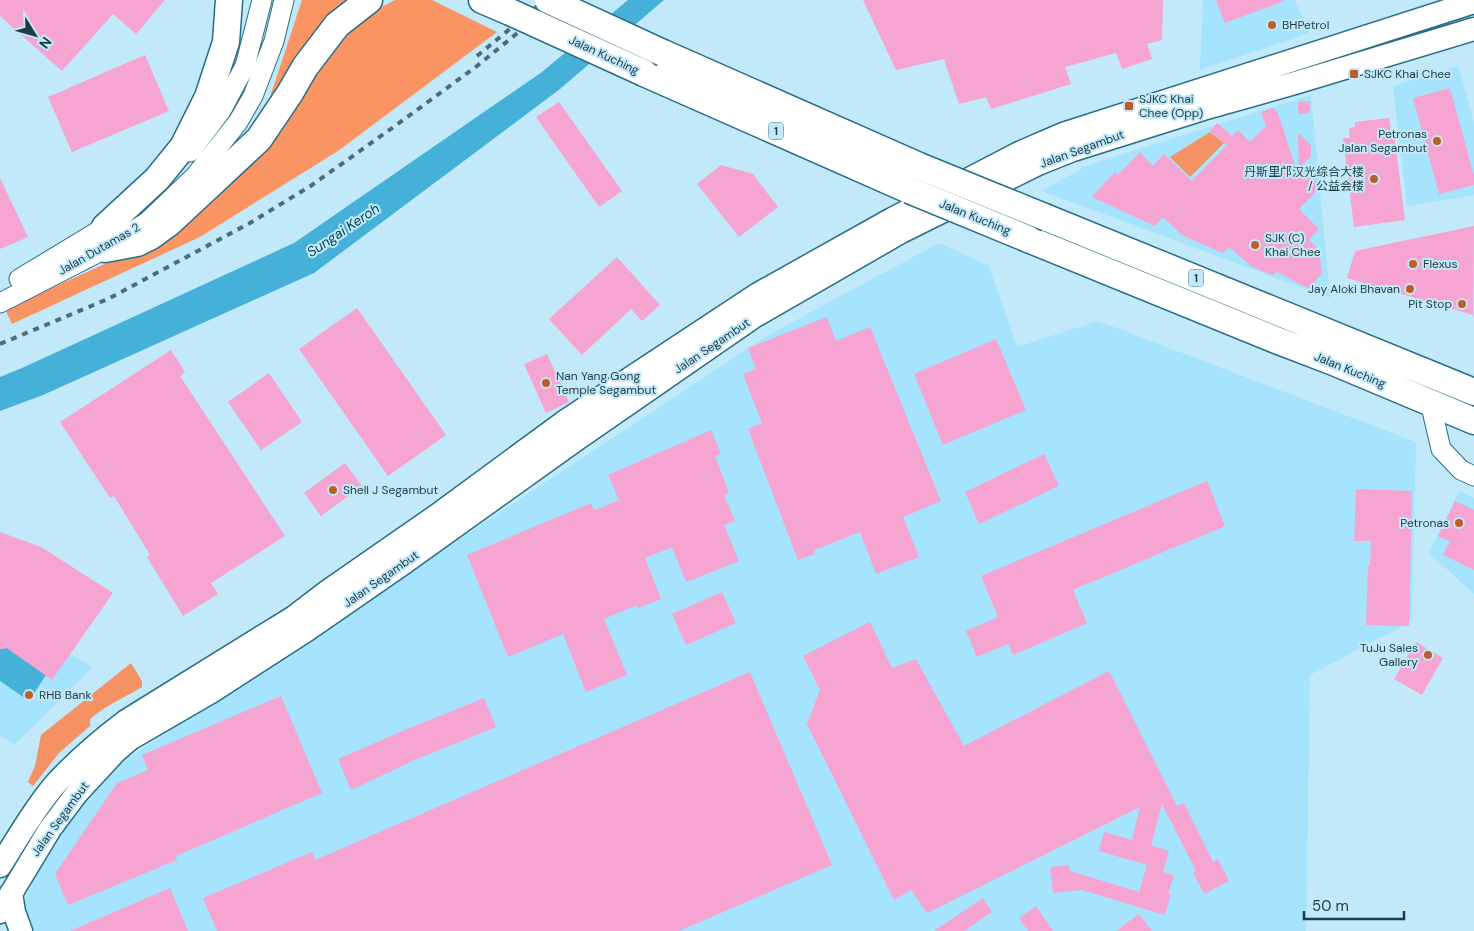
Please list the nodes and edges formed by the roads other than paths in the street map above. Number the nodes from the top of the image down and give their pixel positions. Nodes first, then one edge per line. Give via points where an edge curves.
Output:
1 (229, 0) edge
2 (262, 0) edge
3 (284, 0) edge
4 (369, 0) edge
5 (482, 0) edge
6 (548, 0) edge
7 (1474, 2) edge
8 (1474, 29) edge
9 (260, 77) junction
10 (157, 185) junction
11 (105, 238) junction
12 (0, 289) edge
13 (0, 303) edge
14 (1474, 392) edge
15 (1430, 402) junction
16 (1474, 421) edge
17 (1474, 476) edge
18 (84, 757) junction
19 (0, 866) edge
20 (4, 895) edge
21 (21, 931) edge

1 - 10 highway via 226,42 208,97 182,147
2 - 10 street via 245,66 221,111 182,163
3 - 9 street, Jalan Dutamas 2 via 274,41
4 - 11 highway via 337,25 305,66 259,139 169,223 137,243
5 - 15 highway, Jalan Kuching / 1, bridge via 909,190
6 - 14 highway, 1, bridge via 919,166
7 - 18 main road, Jalan Segambut via 1063,134 1019,153 892,219 758,294 564,422 294,617 126,721 101,739
8 - 20 main road, Jalan Segambut via 1073,150 901,232 763,311 577,438 307,630 114,752 71,800
9 - 10 street via 184,175 166,191 160,192
9 - 11 street, Jalan Dutamas 2 via 238,122 196,175 147,222
10 - 11 highway
11 - 12 street, Jalan Dutamas 2
11 - 13 street, Jalan Dutamas 2
15 - 16 highway, Jalan Kuching / 1
15 - 17 street via 1441,449 1461,470
18 - 19 main road, Jalan Segambut via 59,780
18 - 20 main road via 54,797
20 - 21 main road

